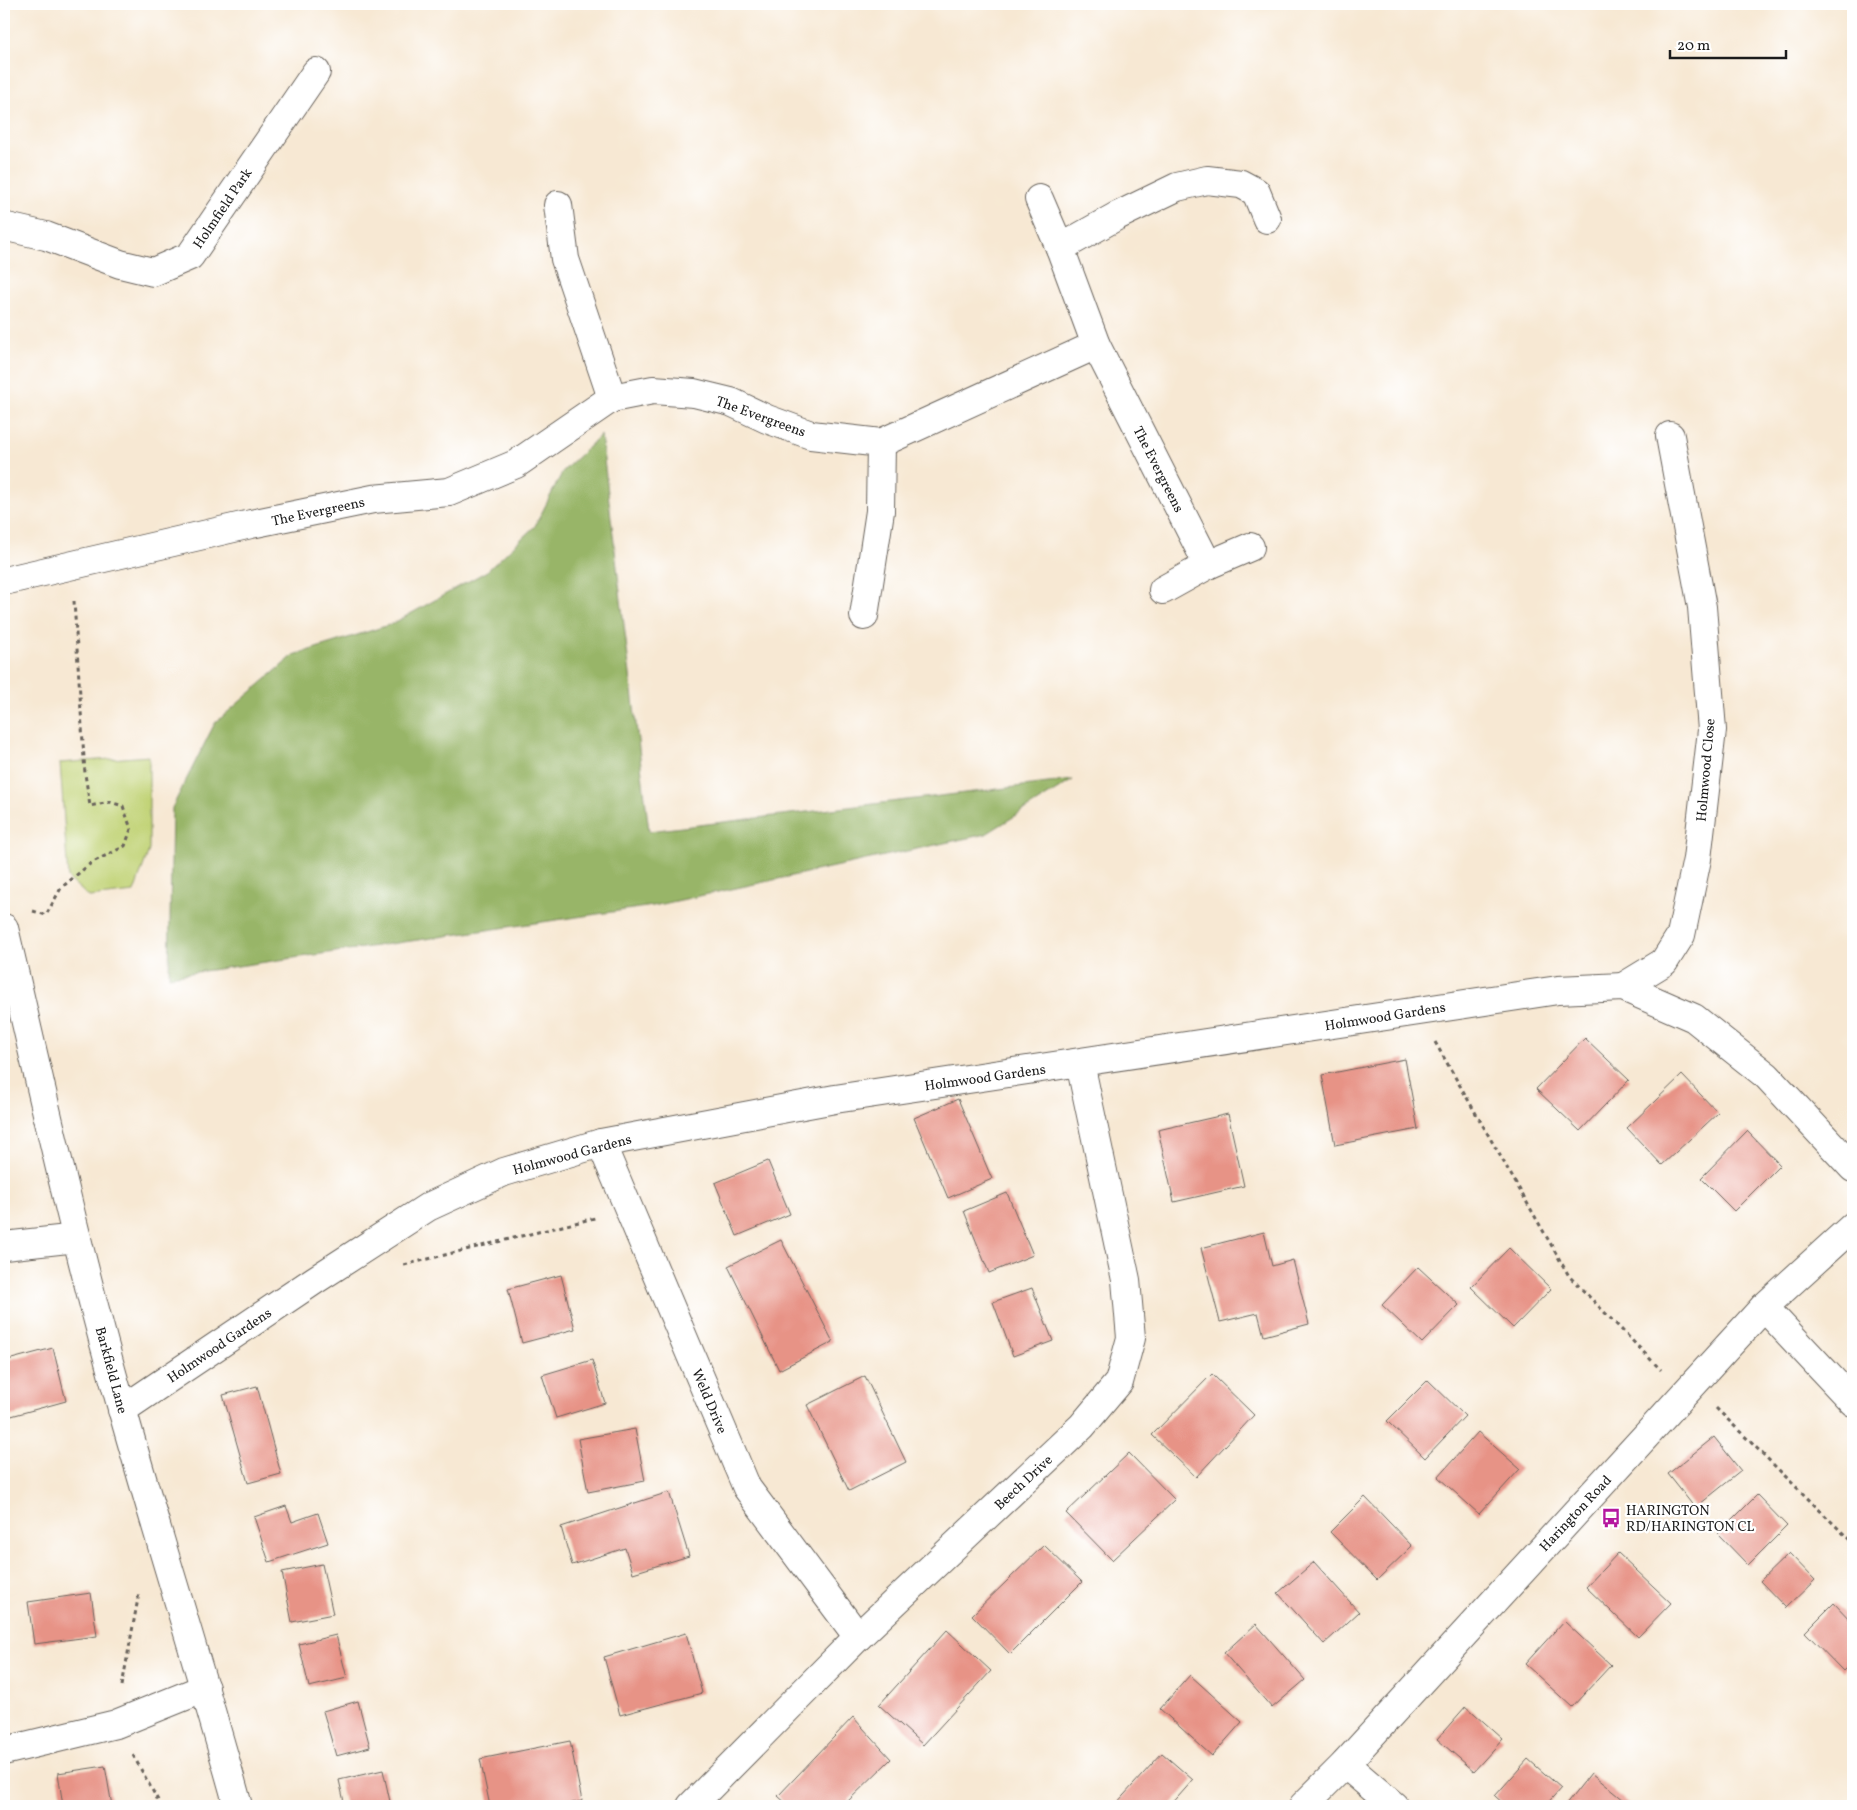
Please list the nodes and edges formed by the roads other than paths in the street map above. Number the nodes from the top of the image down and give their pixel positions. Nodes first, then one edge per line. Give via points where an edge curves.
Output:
1 (316, 72) dead end
2 (1039, 200) dead end
3 (558, 205) dead end
4 (1267, 219) dead end
5 (4, 227) edge
6 (1060, 248) junction
7 (1096, 345) junction
8 (612, 398) junction
9 (1670, 436) dead end
10 (881, 444) junction
11 (1250, 547) dead end
12 (1208, 566) junction
13 (4, 581) edge
14 (1163, 590) dead end
15 (864, 616) dead end
16 (4, 928) edge
17 (1623, 987) junction
18 (1080, 1062) junction
19 (602, 1143) junction
20 (1853, 1168) edge
21 (1853, 1226) edge
22 (77, 1238) junction
23 (4, 1246) edge
24 (1764, 1307) junction
25 (1853, 1402) edge
26 (122, 1410) junction
27 (858, 1637) junction
28 (205, 1688) junction
29 (4, 1751) edge
30 (1345, 1764) junction
31 (238, 1806) edge
32 (691, 1806) edge
33 (1303, 1806) edge
34 (1394, 1806) edge

1 - 5 street, Holmfield Park via 190,256 153,272 120,264 46,236
2 - 6 street, The Evergreens
3 - 8 street via 564,259
4 - 6 street via 1256,192 1241,184 1207,180 1177,187
6 - 7 street, The Evergreens
7 - 10 street
7 - 12 street, The Evergreens
8 - 10 street, The Evergreens via 653,390 694,393 731,402 811,435
8 - 13 street, The Evergreens via 516,464 449,492 373,499
9 - 17 street, Holmwood Close via 1702,607 1712,730 1697,859 1681,935 1664,962
10 - 15 street via 880,511
11 - 12 street
12 - 14 street
16 - 22 street, Barkfield Lane
17 - 18 street, Holmwood Gardens via 1558,990
17 - 20 street, Holmwood Gardens via 1694,1018 1767,1076
18 - 19 street, Holmwood Gardens via 835,1099
18 - 27 street, Beech Drive via 1126,1280 1132,1338 1119,1382 1082,1426
19 - 26 street, Holmwood Gardens via 504,1172 428,1207
19 - 27 street, Weld Drive via 747,1488
21 - 24 street, Harington Road
22 - 23 street
22 - 26 street, Barkfield Lane
24 - 25 street
24 - 30 street, Harington Road
26 - 28 street, Barkfield Lane
27 - 32 street, Beech Drive
28 - 29 street via 116,1724
28 - 31 street, Barkfield Lane
30 - 33 street, Harington Road
30 - 34 street

